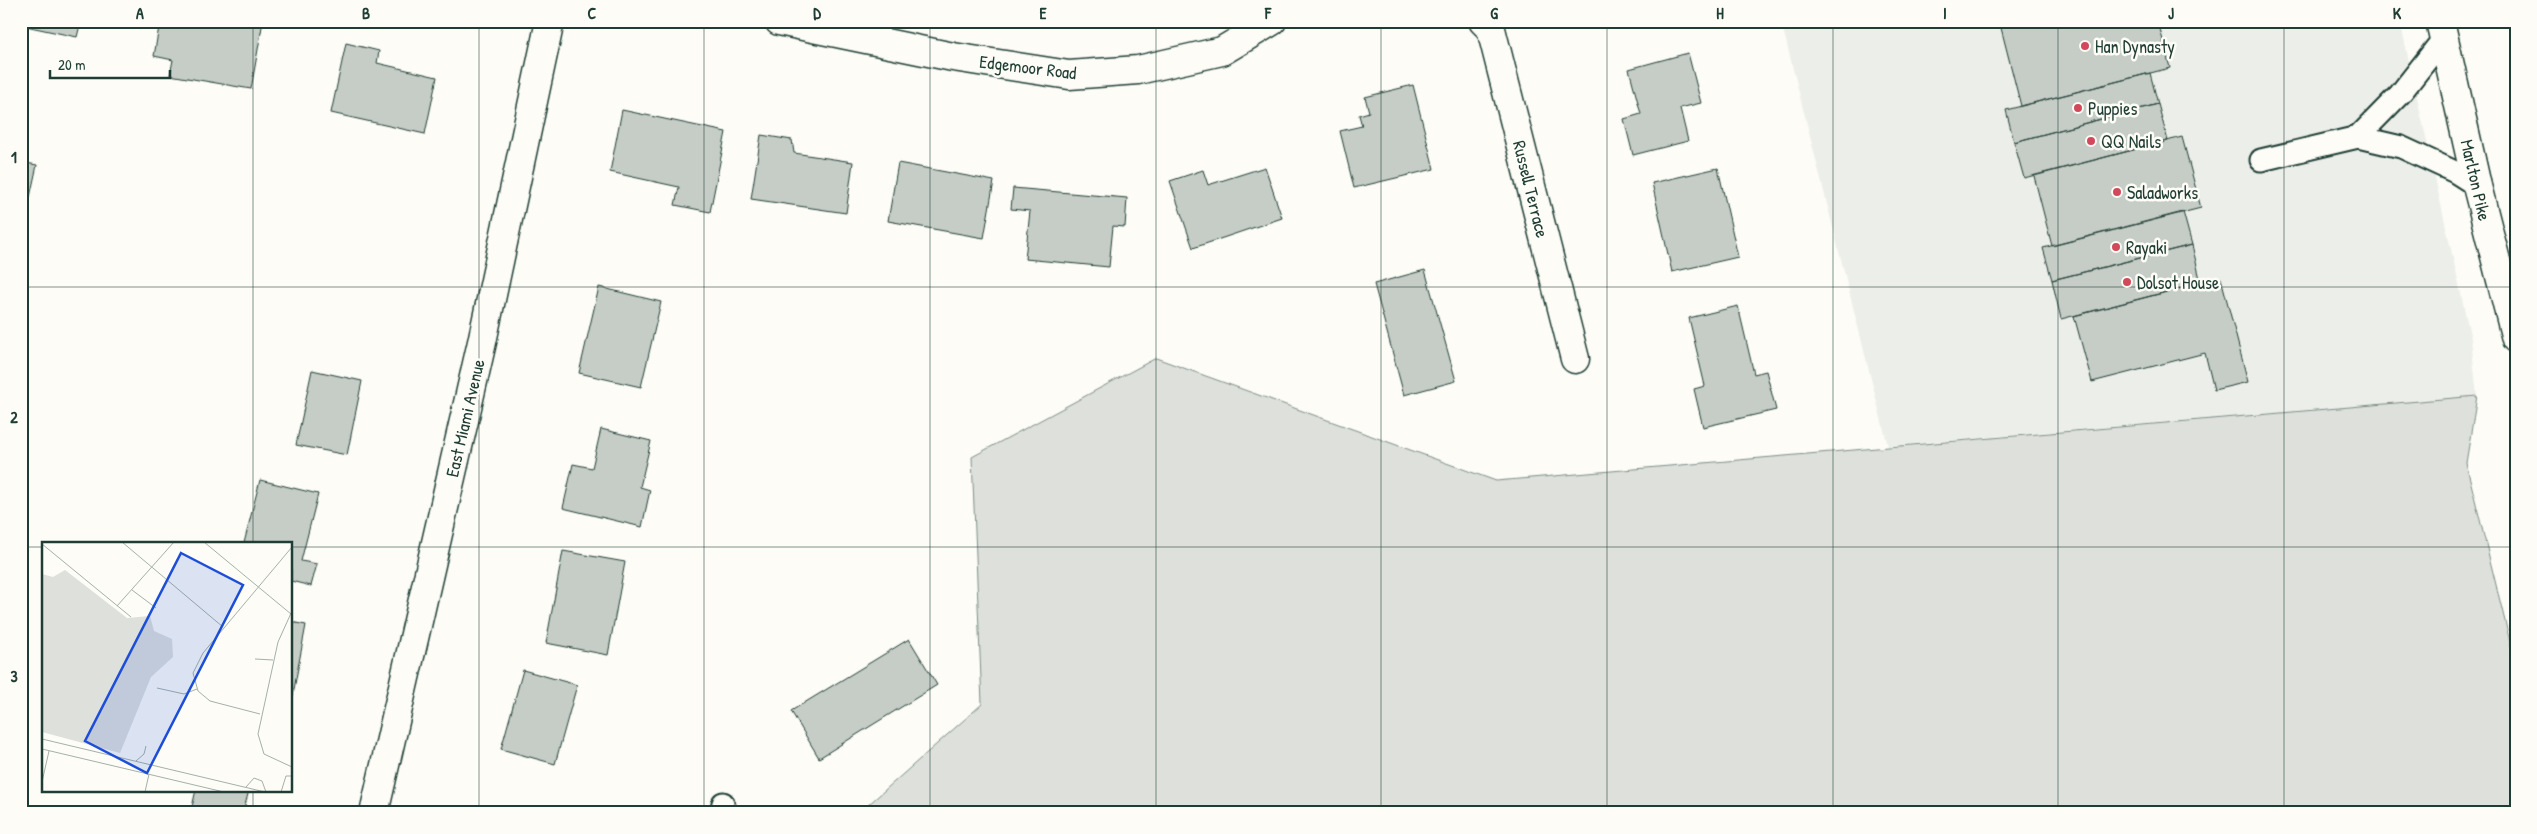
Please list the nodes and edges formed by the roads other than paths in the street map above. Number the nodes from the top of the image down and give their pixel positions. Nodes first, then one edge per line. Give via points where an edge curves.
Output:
1 (550, 21) edge
2 (778, 21) edge
3 (1272, 21) edge
4 (1483, 21) edge
5 (2442, 30) edge
6 (2358, 137) junction
7 (2261, 160) dead end
8 (2477, 186) junction
9 (2516, 339) edge
10 (1575, 359) dead end
11 (374, 813) edge

1 - 11 main road, East Miami Avenue via 482,342
2 - 3 main road, Edgemoor Road via 1069,75 1138,70 1222,51
4 - 10 main road, Russell Terrace via 1491,29
5 - 6 lane via 2400,94
5 - 8 main road, Marlton Pike
6 - 7 lane
6 - 8 lane via 2401,147
8 - 9 main road, Marlton Pike

